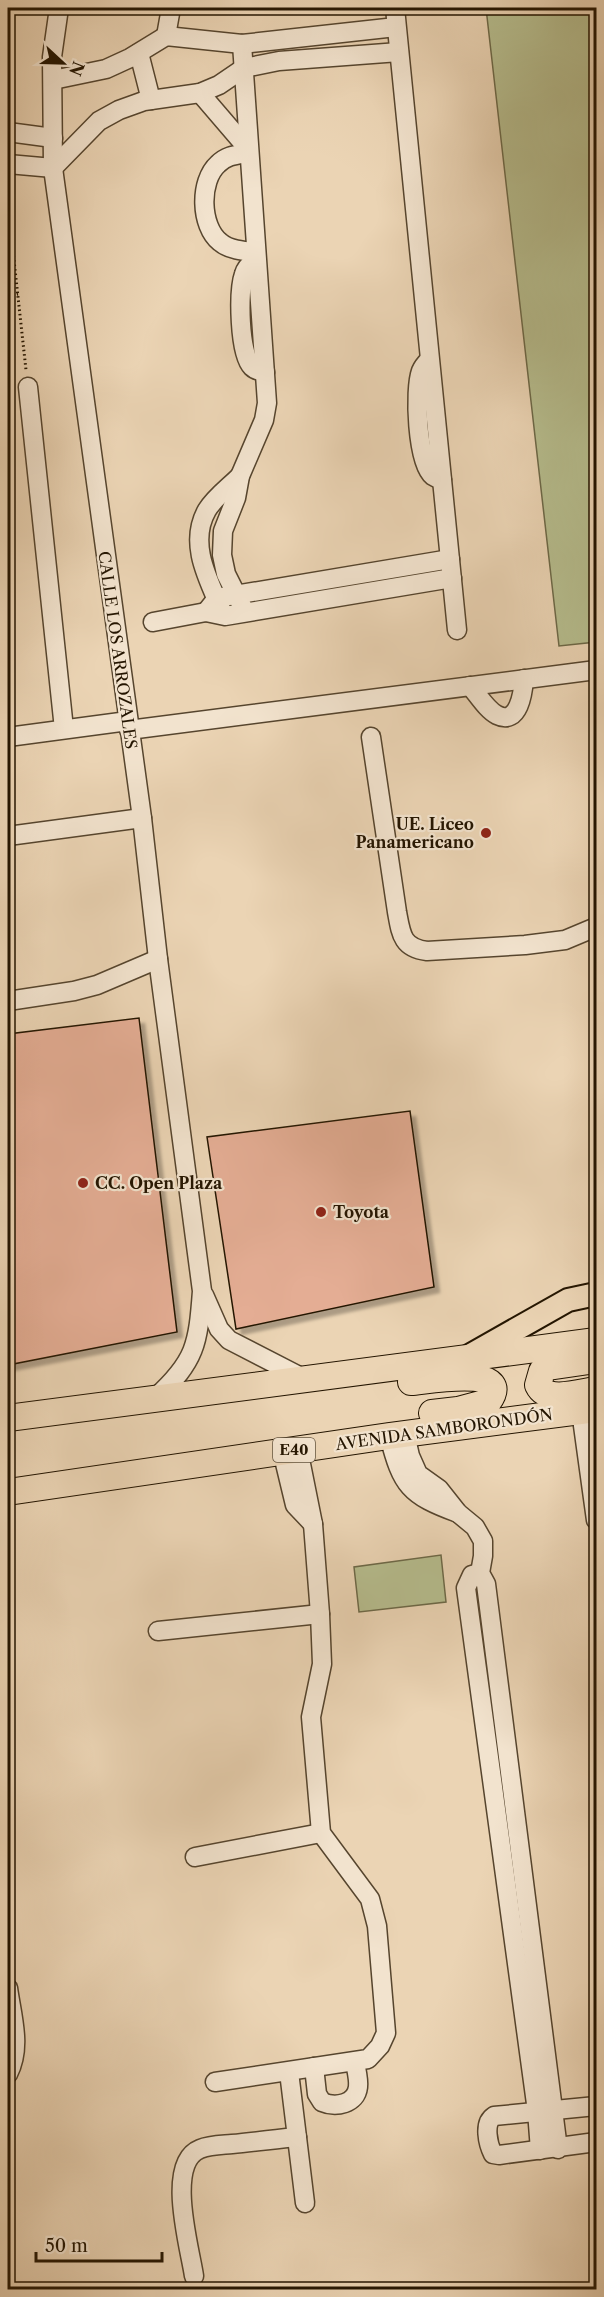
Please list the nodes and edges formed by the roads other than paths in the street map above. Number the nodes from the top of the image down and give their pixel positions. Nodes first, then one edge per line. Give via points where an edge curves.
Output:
1 (59, 8) edge
2 (171, 8) edge
3 (395, 8) edge
4 (396, 27) junction
5 (166, 36) junction
6 (242, 44) junction
7 (399, 52) junction
8 (139, 53) junction
9 (244, 68) junction
10 (53, 80) junction
11 (200, 93) junction
12 (151, 100) junction
13 (8, 132) edge
14 (52, 138) junction
15 (248, 151) junction
16 (8, 164) edge
17 (53, 168) junction
18 (256, 256) junction
19 (28, 387) road end
20 (240, 476) junction
21 (450, 560) junction
22 (339, 578) junction
23 (452, 578) junction
24 (236, 595) junction
25 (343, 596) junction
26 (211, 605) junction
27 (245, 612) junction
28 (153, 622) dead end
29 (457, 630) dead end
30 (597, 670) edge
31 (524, 679) junction
32 (470, 686) junction
33 (129, 726) junction
34 (63, 729) junction
35 (8, 737) edge
36 (371, 737) dead end
37 (142, 818) junction
38 (8, 836) edge
39 (597, 927) edge
40 (158, 958) junction
41 (8, 987) edge
42 (30, 998) junction
43 (8, 1001) edge
44 (202, 1291) junction
45 (597, 1293) edge
46 (597, 1341) edge
47 (465, 1359) junction
48 (597, 1360) edge
49 (306, 1379) junction
50 (597, 1390) edge
51 (155, 1398) junction
52 (589, 1410) edge
53 (8, 1418) edge
54 (397, 1435) junction
55 (290, 1450) junction
56 (8, 1492) edge
57 (597, 1520) edge
58 (480, 1573) junction
59 (320, 1614) junction
60 (158, 1631) dead end
61 (496, 1663) junction
62 (477, 1665) junction
63 (511, 1776) junction
64 (492, 1779) junction
65 (321, 1833) junction
66 (195, 1857) dead end
67 (527, 1898) junction
68 (509, 1901) junction
69 (526, 1963) junction
70 (8, 1988) edge
71 (355, 2062) junction
72 (314, 2067) junction
73 (290, 2072) junction
74 (8, 2074) edge
75 (215, 2082) dead end
76 (597, 2106) edge
77 (545, 2110) junction
78 (297, 2137) junction
79 (597, 2142) edge
80 (558, 2149) junction
81 (540, 2150) junction
82 (305, 2203) dead end
83 (194, 2276) dead end

1 - 10 street, CALLE LOS ARROZALES
2 - 5 street
3 - 4 street
4 - 6 street
4 - 7 street
5 - 6 street
5 - 8 street
6 - 9 street
7 - 9 street via 279,61
7 - 21 street
8 - 10 street via 106,69
8 - 12 street
9 - 11 street via 219,86
9 - 15 street
10 - 14 street, CALLE LOS ARROZALES
11 - 12 street
11 - 15 street
12 - 17 street via 118,110 99,122
13 - 14 street
14 - 17 street, CALLE LOS ARROZALES
15 - 18 street
15 - 18 street via 229,156 216,165 205,192 206,213 220,242
16 - 17 street
17 - 33 street, CALLE LOS ARROZALES
18 - 20 street via 244,273 242,323 251,367 265,372 267,403 264,420
19 - 34 street
20 - 24 street via 223,531 222,555
20 - 26 street via 209,508 202,524 199,543
21 - 22 street
21 - 23 street
22 - 24 street
22 - 25 street
23 - 25 street
23 - 29 street
24 - 26 street
24 - 27 street
25 - 27 street
26 - 27 street via 225,616
26 - 28 street
30 - 31 street
31 - 32 street
31 - 32 street via 519,707 505,717 496,714
32 - 33 street
33 - 34 street
33 - 37 street, CALLE LOS ARROZALES
34 - 35 street
36 - 39 street via 401,935 415,950 565,940
37 - 38 street
37 - 40 street, CALLE LOS ARROZALES
40 - 42 street via 97,985
40 - 44 street, CALLE LOS ARROZALES
41 - 42 street
42 - 43 street
44 - 49 street, CALLE LOS ARROZALES via 219,1329 230,1340
44 - 51 street, CALLE LOS ARROZALES via 195,1346 174,1381
45 - 47 main road via 568,1300
46 - 47 highway
47 - 49 highway
48 - 50 highway via 548,1367 542,1371 538,1385 551,1396
49 - 51 highway
49 - 54 highway via 355,1386 477,1377 492,1384 494,1391 488,1402 413,1417
51 - 53 highway
52 - 54 highway, AVENIDA SAMBORONDÓN / E40
52 - 57 street
54 - 55 highway, AVENIDA SAMBORONDÓN / E40
54 - 58 street via 418,1474 439,1489 475,1527 483,1541
55 - 56 highway, AVENIDA SAMBORONDÓN / E40
55 - 59 street via 295,1505 313,1524
58 - 61 street via 486,1584
58 - 62 street via 472,1575 466,1588
59 - 60 street
59 - 65 street via 321,1664 310,1717
61 - 62 street
61 - 63 street
62 - 64 street
63 - 64 street
63 - 67 street
64 - 68 street
65 - 66 street
65 - 71 street via 370,1899 377,1926 386,2033 368,2059
67 - 68 street
67 - 69 street
68 - 69 street
69 - 77 street
70 - 74 street via 16,2048
71 - 72 street
71 - 72 street via 358,2087 350,2101 338,2105 322,2102 317,2094
72 - 73 street
73 - 75 street
73 - 78 street
76 - 77 street
77 - 80 street
77 - 81 street
77 - 81 street via 494,2116 487,2124 493,2154
78 - 82 street
78 - 83 street via 198,2149 187,2159 181,2190
79 - 80 street
80 - 81 street

